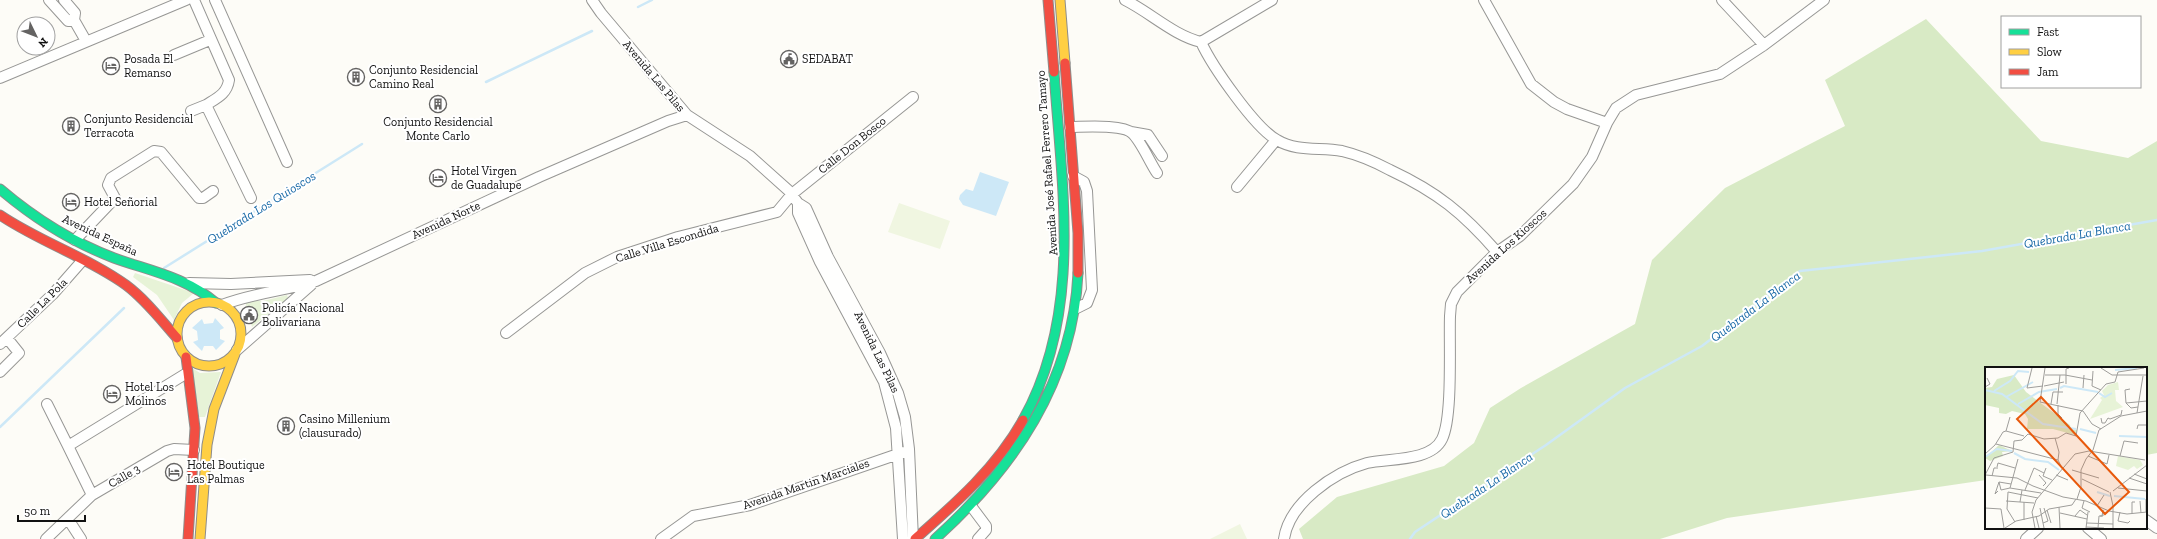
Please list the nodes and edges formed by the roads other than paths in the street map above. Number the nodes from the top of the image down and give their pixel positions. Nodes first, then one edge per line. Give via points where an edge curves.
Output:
1 (50, 0) edge
2 (64, 0) edge
3 (186, 0) edge
4 (194, 0) edge
5 (216, 0) edge
6 (592, 0) edge
7 (1048, 0) edge
8 (1060, 0) edge
9 (1125, 0) edge
10 (1272, 0) edge
11 (1484, 0) edge
12 (1722, 0) edge
13 (1824, 0) edge
14 (74, 20) junction
15 (210, 40) junction
16 (86, 41) junction
17 (1201, 42) junction
18 (1764, 44) junction
19 (174, 55) dead end
20 (0, 79) edge
21 (913, 96) dead end
22 (206, 105) junction
23 (191, 111) dead end
24 (688, 115) junction
25 (1607, 123) junction
26 (1070, 127) junction
27 (1131, 132) junction
28 (1276, 140) junction
29 (1162, 156) dead end
30 (287, 162) dead end
31 (1157, 172) dead end
32 (1073, 176) junction
33 (1238, 187) dead end
34 (0, 189) edge
35 (213, 190) dead end
36 (252, 198) dead end
37 (795, 199) junction
38 (0, 215) edge
39 (75, 240) junction
40 (1497, 252) junction
41 (82, 261) junction
42 (316, 281) junction
43 (189, 283) junction
44 (220, 304) junction
45 (1075, 309) junction
46 (506, 332) dead end
47 (177, 338) junction
48 (3, 341) edge
49 (236, 352) junction
50 (186, 357) junction
51 (0, 372) edge
52 (187, 373) junction
53 (47, 404) dead end
54 (68, 446) junction
55 (194, 450) junction
56 (910, 451) junction
57 (898, 453) junction
58 (92, 496) junction
59 (971, 506) junction
60 (68, 519) junction
61 (2147, 521) edge
62 (2157, 528) edge
63 (2037, 529) edge
64 (2089, 529) edge
65 (46, 539) edge
66 (81, 539) edge
67 (188, 539) edge
68 (200, 539) edge
69 (661, 539) edge
70 (903, 539) edge
71 (914, 539) edge
72 (934, 539) edge
73 (978, 539) edge
74 (1284, 539) edge
75 (2026, 539) edge
76 (2101, 539) edge

1 - 14 street via 68,20
2 - 14 street via 75,13
3 - 16 street
4 - 15 street
5 - 30 street
6 - 24 street, Avenida Las Pilas
7 - 71 street, Avenida José Rafael Ferrero Tamayo via 1065,252 1063,298 1051,358 1025,416 996,461 966,493
8 - 26 street, Avenida José Rafael Ferrero Tamayo
9 - 17 street via 1184,38
10 - 17 street
11 - 25 street via 1531,84 1567,109
12 - 18 street
13 - 18 street, Avenida Los Kioscos
14 - 16 street
15 - 19 street
15 - 22 street via 228,80 226,90
16 - 20 street
17 - 28 street via 1210,61 1252,117
18 - 25 street, Avenida Los Kioscos via 1720,74 1636,96 1616,108
21 - 37 street, Calle Don Bosco
22 - 23 street
22 - 36 street
24 - 37 street, Avenida Las Pilas via 750,156
24 - 42 street, Avenida Norte via 668,121 539,177
25 - 40 street, Avenida Los Kioscos via 1592,157 1573,184 1520,236
26 - 27 street via 1122,128
26 - 32 street, Avenida José Rafael Ferrero Tamayo
27 - 29 street via 1148,135
27 - 31 street
28 - 33 street
28 - 40 street via 1301,148 1341,151 1370,160 1414,181 1455,208
32 - 45 street, Avenida José Rafael Ferrero Tamayo via 1078,240
32 - 45 street via 1084,182 1087,191 1092,290 1087,303
34 - 39 street, Avenida España
35 - 39 street via 199,198 161,152 154,151 111,178 108,185 115,198
37 - 46 street, Calle Villa Escondida via 777,212 678,237 617,257 585,273
37 - 56 street, Avenida Las Pilas via 806,208 828,257 888,369 905,417
37 - 57 street, Avenida Las Pilas via 798,213 820,262 884,382 896,428
38 - 41 street via 32,236
39 - 43 street, Avenida España via 114,258
40 - 74 street, Avenida Los Kioscos via 1457,292 1451,304 1448,398 1442,440 1435,448 1425,453 1367,463 1318,488 1296,510
41 - 47 street via 143,300
41 - 48 street, Calle La Pola via 53,294
42 - 43 street via 294,279 231,284
42 - 44 street, Avenida Norte
42 - 49 street, Avenida Norte
43 - 44 street, Avenida España via 206,292
44 - 47 street via 206,302 196,304 187,310 177,328
44 - 49 street via 231,310 238,319 241,340
45 - 59 street, Avenida José Rafael Ferrero Tamayo via 1064,356 1040,412 1017,451
47 - 50 street
48 - 51 street via 22,349
49 - 50 street via 228,360 211,367 202,366
49 - 68 street via 214,409 207,445
50 - 52 street
52 - 54 street
52 - 55 street via 195,428
53 - 54 street
54 - 58 street
55 - 58 street, Calle 3 via 167,452
55 - 67 street
56 - 57 street, Avenida Martin Marciales
56 - 71 street, Avenida Las Pilas
57 - 69 street, Avenida Martin Marciales via 750,505 693,516
57 - 70 street, Avenida Las Pilas
58 - 60 street, Calle 3
59 - 72 street, Avenida José Rafael Ferrero Tamayo
59 - 73 street via 986,526 986,530
60 - 65 street, Calle 3
60 - 66 street
61 - 62 street
63 - 75 street
64 - 76 street

